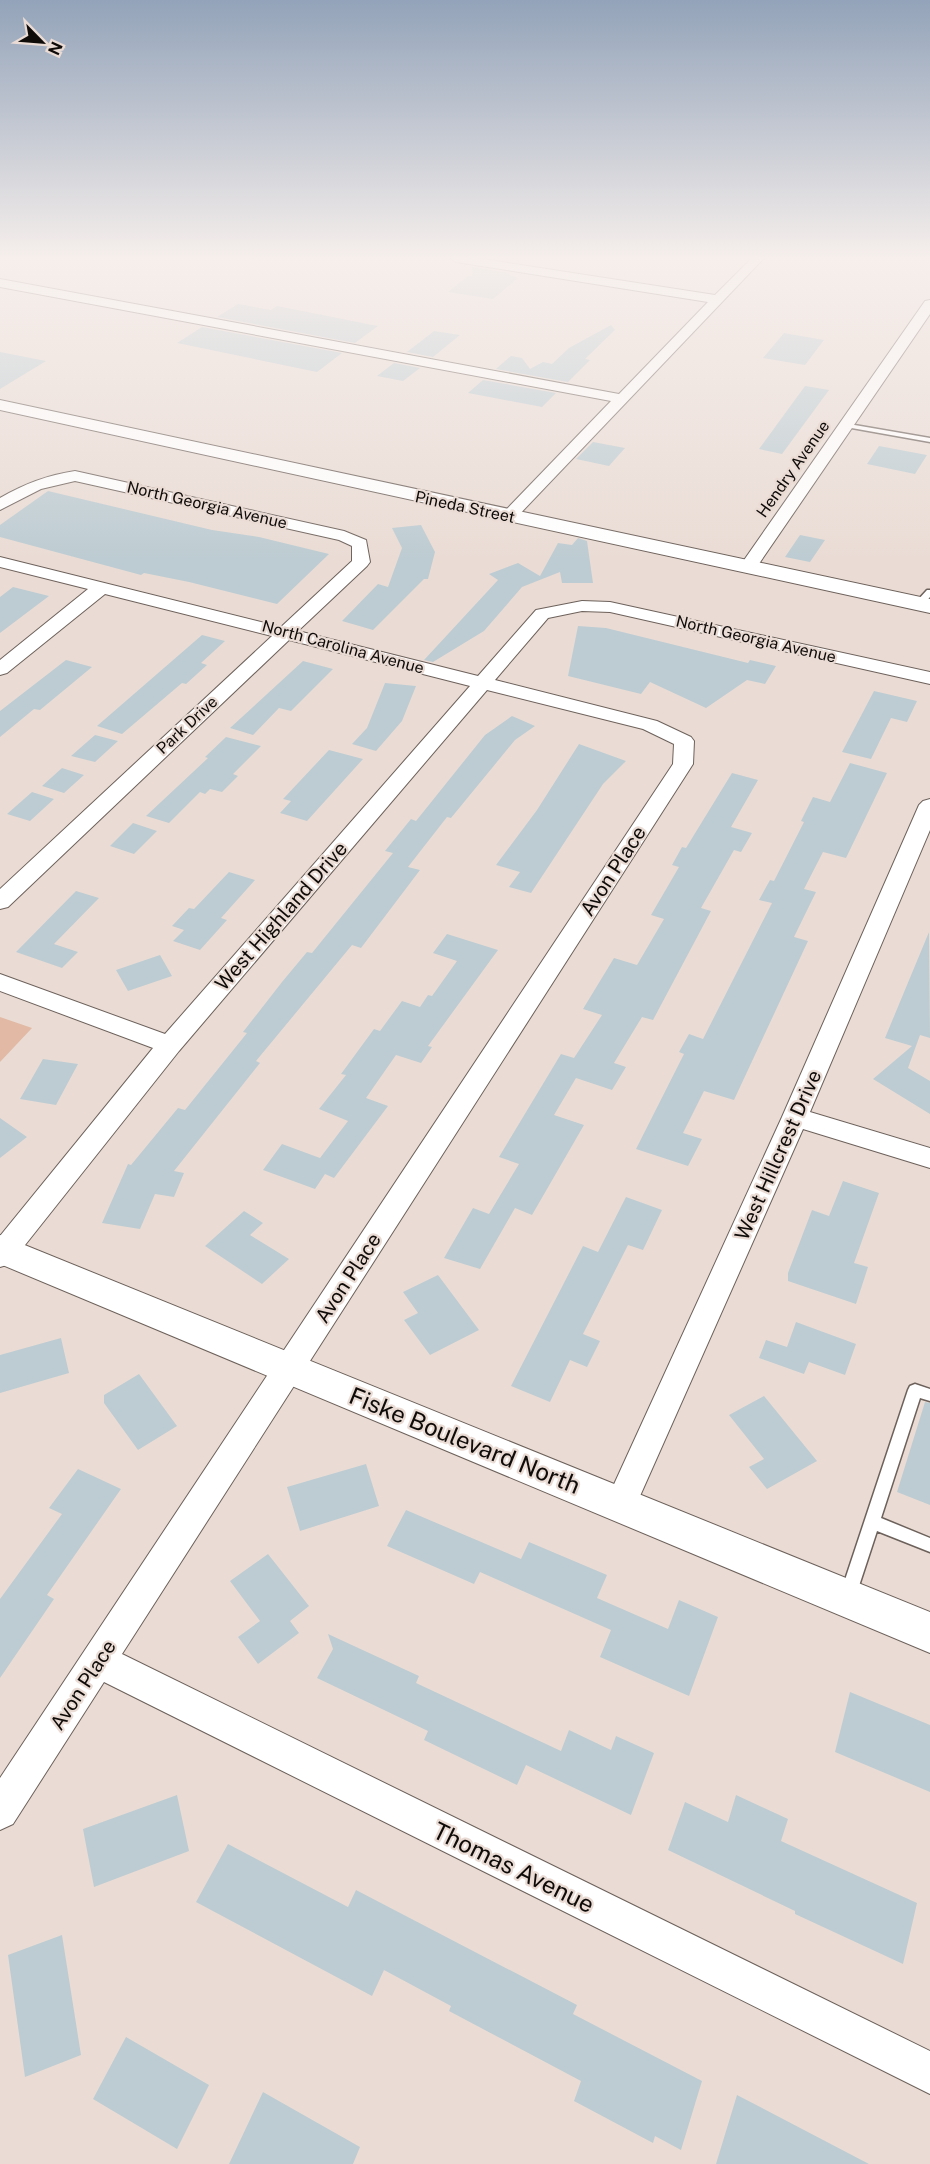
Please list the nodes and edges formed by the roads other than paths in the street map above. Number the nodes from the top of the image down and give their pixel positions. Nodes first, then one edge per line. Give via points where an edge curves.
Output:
1 (407, 359) edge
2 (661, 359) edge
3 (892, 359) edge
4 (622, 399) junction
5 (0, 405) edge
6 (846, 425) junction
7 (930, 440) edge
8 (0, 505) edge
9 (509, 516) junction
10 (360, 544) joint
11 (0, 562) edge
12 (748, 567) junction
13 (102, 587) junction
14 (926, 601) edge
15 (582, 606) joint
16 (286, 632) junction
17 (0, 669) edge
18 (930, 678) edge
19 (480, 683) junction
20 (684, 741) joint
21 (930, 805) edge
22 (0, 902) edge
23 (0, 982) edge
24 (170, 1045) junction
25 (795, 1117) junction
26 (930, 1158) edge
27 (2, 1252) edge
28 (288, 1369) junction
29 (930, 1395) edge
30 (621, 1503) junction
31 (872, 1522) junction
32 (930, 1545) edge
33 (847, 1598) junction
34 (930, 1633) edge
35 (99, 1661) junction
36 (0, 1811) edge
37 (930, 2073) edge

1 - 4 street
2 - 4 street
3 - 6 street, Hendry Avenue
4 - 9 street
5 - 9 street, Pineda Street
6 - 7 lane
6 - 12 street, Hendry Avenue
8 - 10 street, North Georgia Avenue via 31,485 75,476 344,536
9 - 12 street, Pineda Street
10 - 16 street, Park Drive via 361,562
11 - 13 street, North Carolina Avenue
12 - 14 street, Pineda Street
13 - 16 street, North Carolina Avenue
13 - 17 street
15 - 18 street, North Georgia Avenue via 610,607
15 - 19 street, West Highland Drive via 542,614
16 - 19 street, North Carolina Avenue
16 - 22 street, Park Drive
19 - 20 street, North Carolina Avenue via 650,725
19 - 24 street, West Highland Drive
20 - 28 street, Avon Place via 683,764
21 - 25 street, West Hillcrest Drive
23 - 24 street
24 - 27 street, West Highland Drive
25 - 26 street
25 - 30 street, West Hillcrest Drive
27 - 28 street, Fiske Boulevard North
28 - 30 street, Fiske Boulevard North
28 - 35 street, Avon Place
29 - 31 lane via 915,1390
30 - 33 street, Fiske Boulevard North
31 - 32 lane
31 - 33 lane
33 - 34 street, Fiske Boulevard North
35 - 36 street, Avon Place
35 - 37 street, Thomas Avenue

